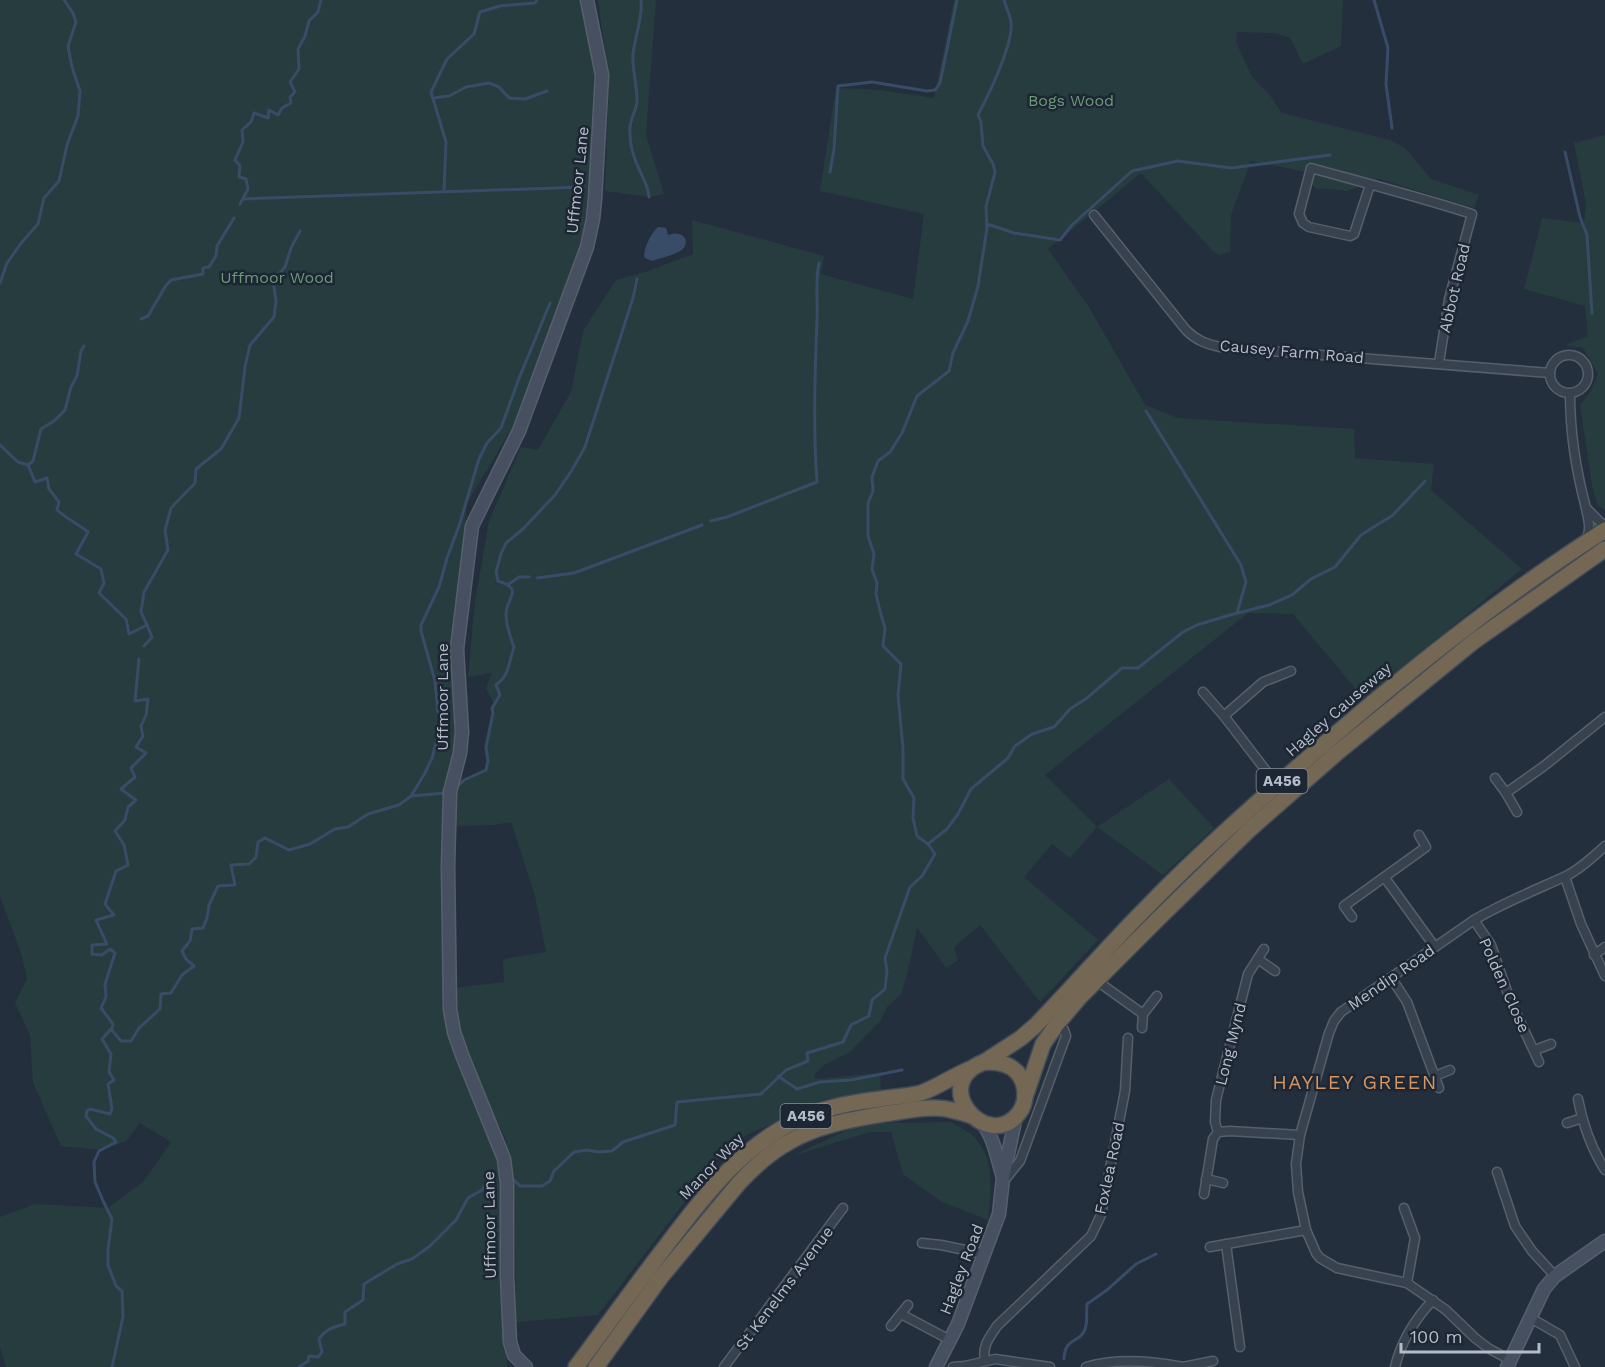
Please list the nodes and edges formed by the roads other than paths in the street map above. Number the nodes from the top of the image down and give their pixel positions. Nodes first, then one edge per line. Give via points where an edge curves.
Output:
1 (587, 0) edge
2 (1370, 184) junction
3 (1094, 215) dead end
4 (1438, 363) junction
5 (1550, 373) junction
6 (1570, 393) junction
7 (1586, 508) junction
8 (1605, 524) edge
9 (1605, 530) edge
10 (1585, 543) junction
11 (1605, 549) edge
12 (1291, 671) dead end
13 (1203, 692) dead end
14 (1224, 716) junction
15 (1605, 717) edge
16 (1495, 778) dead end
17 (1277, 785) junction
18 (1506, 793) junction
19 (1517, 812) dead end
20 (1419, 835) dead end
21 (1605, 846) edge
22 (1565, 877) junction
23 (1385, 878) junction
24 (1352, 918) dead end
25 (1474, 920) junction
26 (1435, 947) junction
27 (1605, 947) edge
28 (1264, 949) dead end
29 (1594, 955) junction
30 (1258, 959) junction
31 (1275, 971) dead end
32 (1605, 976) edge
33 (1392, 979) junction
34 (1097, 981) junction
35 (1156, 996) dead end
36 (1143, 1014) junction
37 (1057, 1024) junction
38 (1142, 1028) dead end
39 (1128, 1038) dead end
40 (1551, 1044) dead end
41 (1535, 1050) junction
42 (984, 1062) junction
43 (1539, 1062) dead end
44 (970, 1070) junction
45 (1450, 1070) dead end
46 (1435, 1076) junction
47 (1440, 1088) dead end
48 (1025, 1097) junction
49 (1578, 1099) dead end
50 (1016, 1116) junction
51 (1582, 1118) junction
52 (976, 1119) junction
53 (1567, 1123) dead end
54 (1218, 1132) junction
55 (1300, 1135) junction
56 (1605, 1170) edge
57 (1497, 1172) dead end
58 (1206, 1179) junction
59 (1003, 1180) junction
60 (1223, 1184) dead end
61 (1204, 1194) dead end
62 (843, 1208) dead end
63 (1404, 1208) dead end
64 (1306, 1230) junction
65 (1605, 1241) edge
66 (922, 1243) dead end
67 (1226, 1244) junction
68 (1210, 1247) dead end
69 (984, 1254) junction
70 (1555, 1276) junction
71 (1407, 1283) junction
72 (1432, 1300) junction
73 (908, 1305) dead end
74 (902, 1314) junction
75 (1529, 1317) junction
76 (891, 1326) dead end
77 (950, 1340) junction
78 (1240, 1347) dead end
79 (985, 1360) junction
80 (1213, 1360) dead end
81 (1509, 1363) edge
82 (944, 1366) edge
83 (526, 1367) edge
84 (576, 1367) edge
85 (596, 1367) edge
86 (724, 1367) edge
87 (1050, 1367) edge
88 (1086, 1367) edge
89 (1183, 1367) edge
90 (1395, 1367) edge
91 (1575, 1367) edge

1 - 83 street, Uffmoor Lane via 602,75 593,219 587,247 519,431 472,526 457,649 462,732 450,792 450,1009 462,1055 504,1159 510,1342 514,1355
2 - 2 street via 1311,168 1300,219 1309,227 1350,236 1354,234
2 - 4 street, Abbot Road via 1472,214 1449,299
3 - 4 street, Causey Farm Road via 1198,340 1220,347
4 - 5 street, Causey Farm Road
5 - 6 street via 1556,389
5 - 6 street via 1551,366 1562,356 1573,355 1584,362 1587,382 1582,389
6 - 7 street via 1570,418
7 - 8 street
7 - 10 street via 1590,525
9 - 10 highway, Hagley Causeway / A456
10 - 17 highway, Hagley Causeway / A456 via 1407,673
11 - 34 highway, Hagley Causeway / A456 via 1473,642 1338,752 1249,830
12 - 14 street via 1263,682
13 - 14 street
14 - 17 street
15 - 18 street
16 - 18 street
17 - 42 highway, Hagley Causeway / A456 via 1147,906 1036,1025
18 - 19 street
20 - 23 street via 1426,847
21 - 22 street, Mendip Road
22 - 25 street, Mendip Road
22 - 29 street
23 - 24 street via 1344,906
23 - 26 street
25 - 26 street, Mendip Road
25 - 41 street, Polden Close via 1491,945 1510,1000
26 - 33 street, Mendip Road
27 - 29 street
28 - 30 street, Long Mynd
29 - 32 street
30 - 31 street
30 - 54 street, Long Mynd via 1248,974 1216,1100
33 - 46 street via 1407,1002
33 - 55 street, Mendip Road via 1348,1006 1334,1021
34 - 36 street
34 - 37 highway, Hagley Causeway / A456
35 - 36 street
36 - 38 street
37 - 48 highway, Hagley Causeway / A456 via 1043,1044
37 - 59 street via 1066,1036 1020,1161
39 - 79 street, Foxlea Road via 1125,1091 1101,1215 1091,1236 997,1326 986,1343
40 - 41 street, Polden Close
41 - 43 street, Polden Close
42 - 44 highway, A456
42 - 48 highway via 998,1062 1011,1068 1024,1086
44 - 52 highway via 960,1091 963,1104
44 - 84 highway, Manor Way / A456 via 919,1093 827,1109 757,1144 696,1206
45 - 46 street
46 - 47 street
48 - 50 highway, A456
49 - 51 street
50 - 52 highway, A456 via 1005,1124 995,1125
50 - 59 street, Hagley Road
51 - 53 street
51 - 56 street
52 - 59 street, Hagley Road via 987,1128
52 - 85 highway, Manor Way / A456 via 936,1108 907,1111 843,1121 788,1142 738,1183 661,1277
54 - 55 street
54 - 58 street, Long Mynd via 1213,1138
55 - 64 street, Mendip Road via 1296,1173
57 - 70 street via 1515,1226
58 - 60 street
58 - 61 street, Long Mynd
59 - 69 street, Hagley Road via 999,1214
62 - 86 street, St Kenelms Avenue
63 - 71 street via 1414,1238
64 - 67 street
64 - 71 street, Mendip Road via 1316,1253 1329,1264
65 - 70 street
66 - 69 street
67 - 68 street
67 - 78 street
69 - 77 street, Hagley Road
70 - 75 street
71 - 72 street, Mendip Road
72 - 81 street, Mendip Road
72 - 90 street via 1420,1314
73 - 74 street
74 - 76 street
74 - 77 street
75 - 81 street
75 - 91 street via 1560,1335
77 - 82 street, Hagley Road
79 - 82 street
79 - 87 street
80 - 89 street
88 - 89 street via 1115,1362

